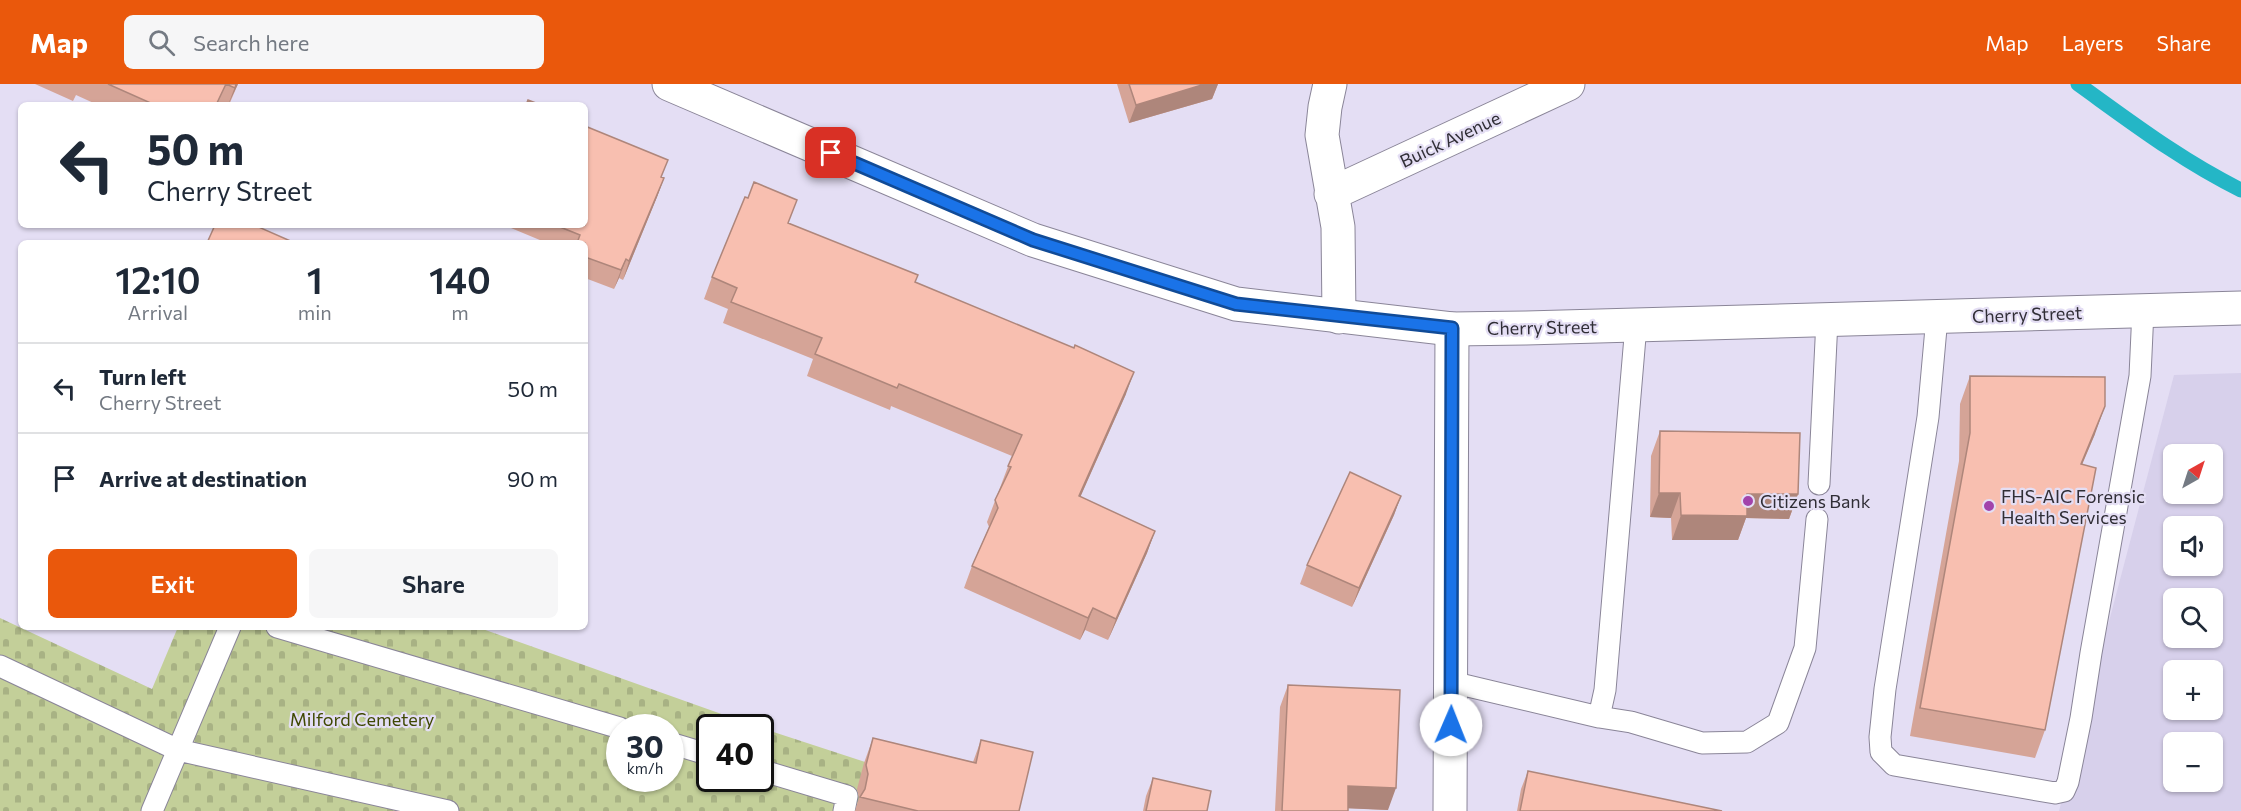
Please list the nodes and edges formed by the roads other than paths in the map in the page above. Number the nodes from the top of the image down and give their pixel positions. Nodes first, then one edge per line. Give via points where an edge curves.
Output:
1 (669, 84) edge
2 (1329, 84) edge
3 (1568, 84) edge
4 (1331, 194) junction
5 (2241, 308) edge
6 (2144, 310) junction
7 (1339, 317) junction
8 (1937, 317) junction
9 (1827, 320) junction
10 (1636, 325) junction
11 (1452, 328) junction
12 (1819, 484) dead end
13 (1817, 519) dead end
14 (229, 630) edge
15 (287, 630) edge
16 (0, 666) edge
17 (1452, 681) junction
18 (1599, 717) junction
19 (606, 724) edge
20 (178, 750) junction
21 (774, 774) edge
22 (152, 811) edge
23 (447, 811) edge
24 (844, 811) edge
25 (1450, 811) edge

1 - 7 main road, Cherry Street via 1033,240 1236,304
2 - 4 main road via 1322,135
3 - 4 main road, Buick Avenue
4 - 7 main road via 1338,227
5 - 6 main road, Cherry Street
6 - 8 main road, Cherry Street
6 - 8 lane via 2140,376 2081,718 2068,782 2064,790 2055,793 1894,765 1881,753 1885,689 1926,438
7 - 11 main road, Cherry Street
8 - 9 main road, Cherry Street
9 - 10 main road, Cherry Street
9 - 12 lane
10 - 11 main road, Cherry Street
10 - 18 lane via 1605,690
11 - 17 main road
13 - 18 lane via 1804,648 1778,723 1747,742 1702,743
14 - 20 lane
15 - 19 lane
16 - 20 lane
17 - 18 lane
17 - 25 main road
20 - 22 lane
20 - 23 lane
21 - 24 lane via 847,796

